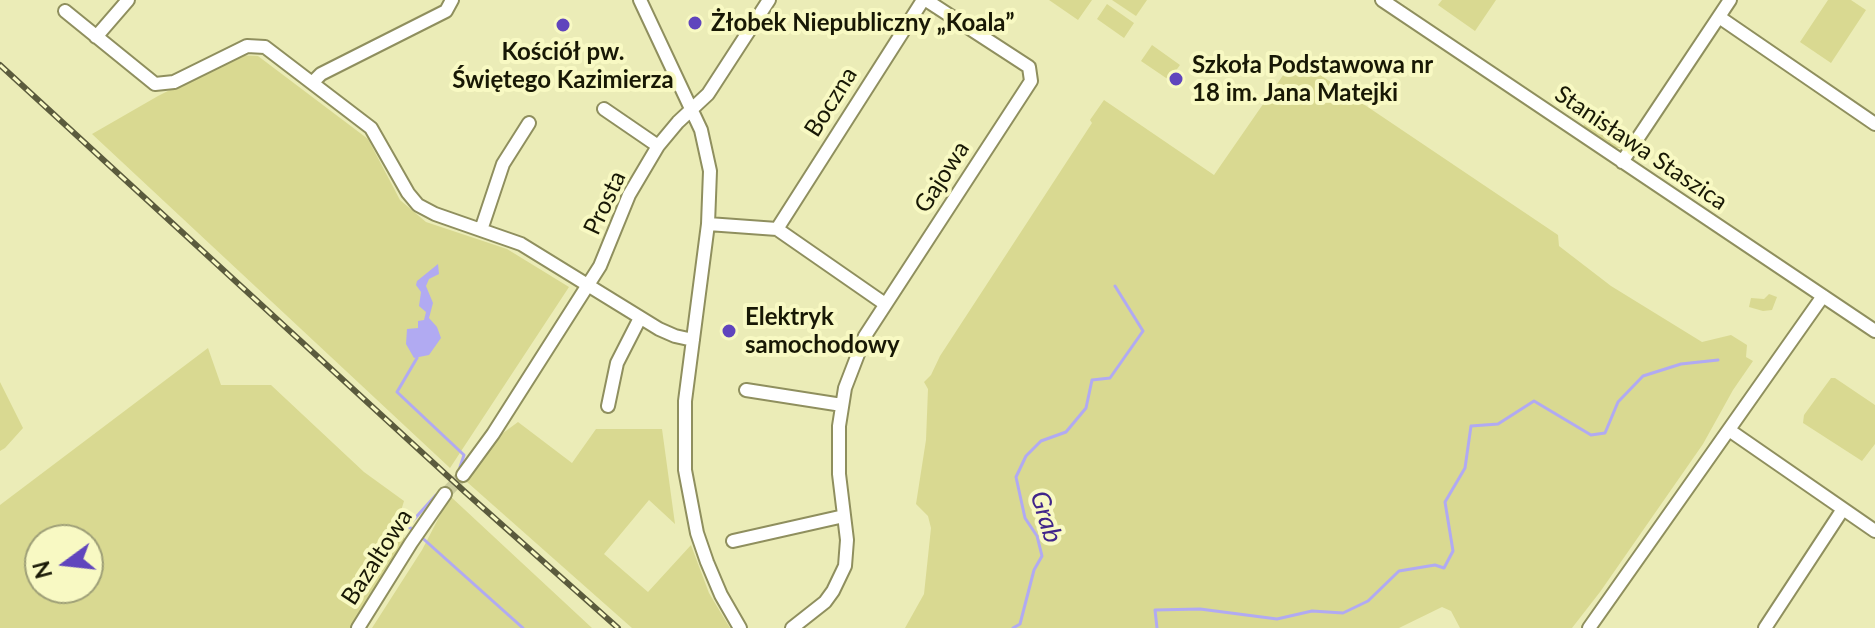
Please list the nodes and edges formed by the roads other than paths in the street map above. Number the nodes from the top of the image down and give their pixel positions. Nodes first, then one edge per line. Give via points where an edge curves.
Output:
1 (128, 0) edge
2 (452, 0) edge
3 (640, 0) edge
4 (769, 0) edge
5 (925, 0) edge
6 (1382, 0) edge
7 (1730, 0) edge
8 (65, 11) dead end
9 (1719, 17) junction
10 (96, 37) junction
11 (1032, 73) joint
12 (313, 82) junction
13 (604, 109) dead end
14 (692, 110) junction
15 (529, 123) dead end
16 (1875, 124) edge
17 (658, 146) junction
18 (1622, 162) junction
19 (708, 224) junction
20 (777, 229) junction
21 (481, 230) junction
22 (587, 284) junction
23 (1823, 296) junction
24 (885, 304) junction
25 (640, 318) junction
26 (1875, 331) edge
27 (693, 340) junction
28 (746, 390) dead end
29 (842, 405) junction
30 (608, 406) dead end
31 (1729, 430) junction
32 (463, 475) tunnel mouth
33 (445, 494) tunnel mouth
34 (1843, 509) junction
35 (844, 516) junction
36 (1875, 531) edge
37 (733, 541) dead end
38 (358, 628) edge
39 (740, 628) edge
40 (792, 628) edge
41 (1589, 628) edge
42 (1765, 628) edge

1 - 10 street
2 - 12 street via 446,11
3 - 14 street
4 - 14 street, Prosta
5 - 11 street, Boczna
5 - 20 street, Boczna
6 - 18 street, Stanisława Staszica
7 - 9 street
8 - 10 street
9 - 16 street
9 - 18 street
10 - 12 street via 155,84 168,85 256,45 270,49
11 - 24 street, Gajowa
12 - 21 street via 371,128 418,205
13 - 17 street
14 - 17 street, Prosta
14 - 19 street via 710,171
15 - 21 street via 503,164
17 - 22 street, Prosta
18 - 23 street, Stanisława Staszica
19 - 20 street
19 - 27 street
20 - 24 street
21 - 22 street via 521,244
22 - 25 street
22 - 32 street, Prosta
23 - 26 street, Stanisława Staszica
23 - 31 street
24 - 29 street, Gajowa via 865,336
25 - 27 street
25 - 30 street via 617,363
27 - 39 street via 684,423 689,496 707,562
28 - 29 street
29 - 35 street, Gajowa via 838,447
31 - 34 street
31 - 41 street
33 - 38 street, Bazaltowa
34 - 36 street
34 - 42 street
35 - 37 street
35 - 40 street, Gajowa via 845,566 825,602

